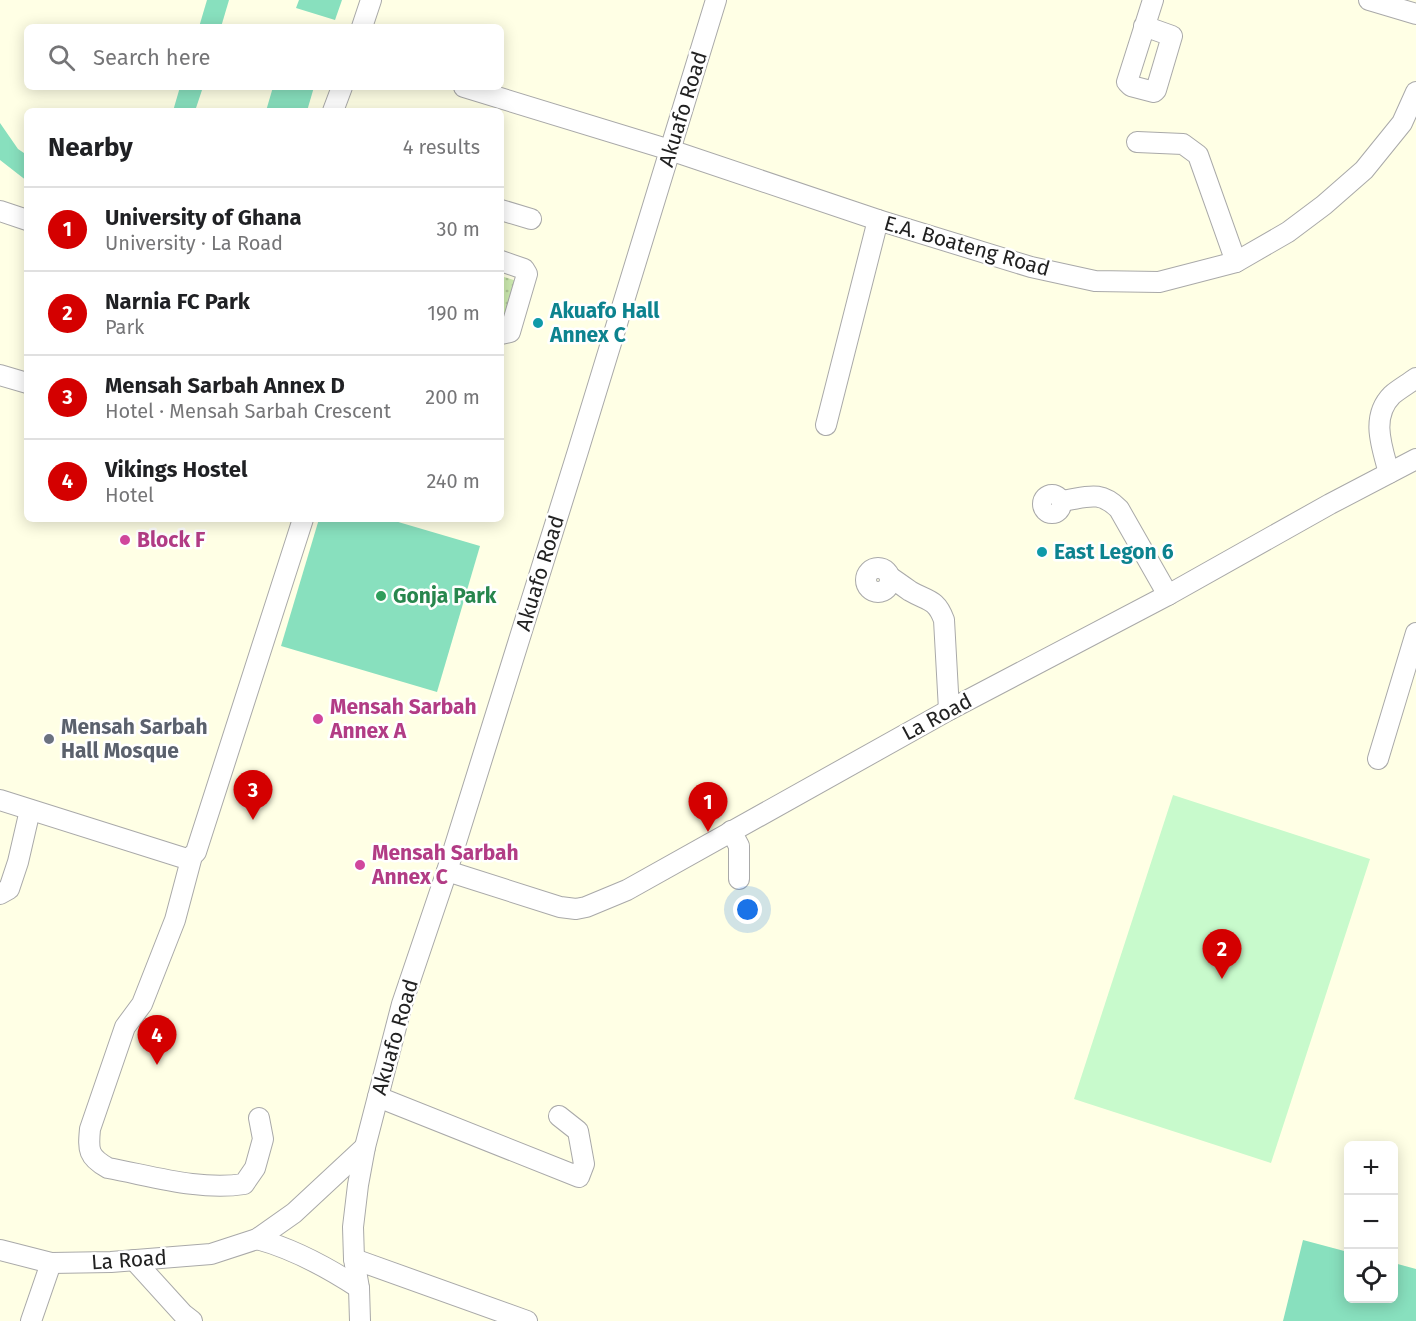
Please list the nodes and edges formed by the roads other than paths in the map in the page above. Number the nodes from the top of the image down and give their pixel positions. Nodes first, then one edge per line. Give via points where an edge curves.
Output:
1 (370, 0) edge
2 (716, 0) edge
3 (1153, 0) edge
4 (1369, 0) edge
5 (1416, 14) edge
6 (363, 24) edge
7 (1144, 26) dead end
8 (341, 90) edge
9 (474, 90) edge
10 (1416, 92) edge
11 (334, 108) edge
12 (1137, 142) dead end
13 (670, 150) junction
14 (0, 211) edge
15 (504, 211) edge
16 (24, 219) edge
17 (531, 219) dead end
18 (878, 220) junction
19 (504, 262) edge
20 (1236, 262) junction
21 (504, 333) edge
22 (0, 375) edge
23 (1416, 378) edge
24 (24, 382) edge
25 (826, 425) dead end
26 (1416, 459) edge
27 (1389, 473) junction
28 (1061, 501) dead end
29 (302, 522) edge
30 (890, 577) dead end
31 (1168, 595) junction
32 (1416, 633) edge
33 (949, 710) junction
34 (1378, 759) dead end
35 (0, 801) edge
36 (30, 810) junction
37 (731, 831) junction
38 (192, 856) junction
39 (447, 870) junction
40 (739, 879) dead end
41 (0, 894) edge
42 (378, 1097) junction
43 (559, 1116) dead end
44 (259, 1118) dead end
45 (365, 1147) junction
46 (257, 1239) junction
47 (0, 1250) edge
48 (354, 1259) junction
49 (134, 1260) junction
50 (51, 1263) junction
51 (359, 1288) junction
52 (517, 1319) edge
53 (31, 1321) edge
54 (192, 1321) edge
55 (360, 1321) edge

1 - 6 street
2 - 13 street, Akuafo Road
3 - 7 street
4 - 5 street
8 - 11 street
9 - 13 street, E.A. Boateng Road
10 - 20 street, E.A. Boateng Road via 1402,123 1364,170 1288,232
12 - 20 street via 1183,144 1198,154
13 - 18 street, E.A. Boateng Road
13 - 39 street, Akuafo Road
14 - 16 street
15 - 17 street
18 - 20 street, E.A. Boateng Road via 1031,267 1095,280 1159,282
18 - 25 street
19 - 21 street via 524,269 527,274 510,332
22 - 24 street
23 - 27 street via 1391,396 1379,418
26 - 27 street, La Road
27 - 31 street, La Road
28 - 31 street via 1099,496 1112,502
29 - 38 street
30 - 33 street via 940,608
31 - 33 street, La Road
32 - 34 street
33 - 37 street, La Road
35 - 36 street
36 - 38 street via 188,859
36 - 41 street via 9,889
37 - 39 street, La Road via 627,890 576,909
37 - 40 street via 739,846
38 - 44 street via 175,920 142,1004 125,1027 90,1129 88,1146 99,1163 108,1168 226,1187 244,1184 255,1168 263,1138
39 - 42 street, Akuafo Road via 402,1004
42 - 43 street via 579,1177 584,1164 578,1131
42 - 45 street, Akuafo Road
45 - 46 street, La Road via 294,1213
45 - 48 street, Akuafo Road via 353,1227
46 - 49 street, La Road via 211,1254
46 - 51 street via 304,1256
47 - 50 street, La Road
48 - 51 street, Akuafo Road
48 - 52 street
49 - 50 street, La Road
49 - 54 street
50 - 53 street
51 - 55 street, Akuafo Road

